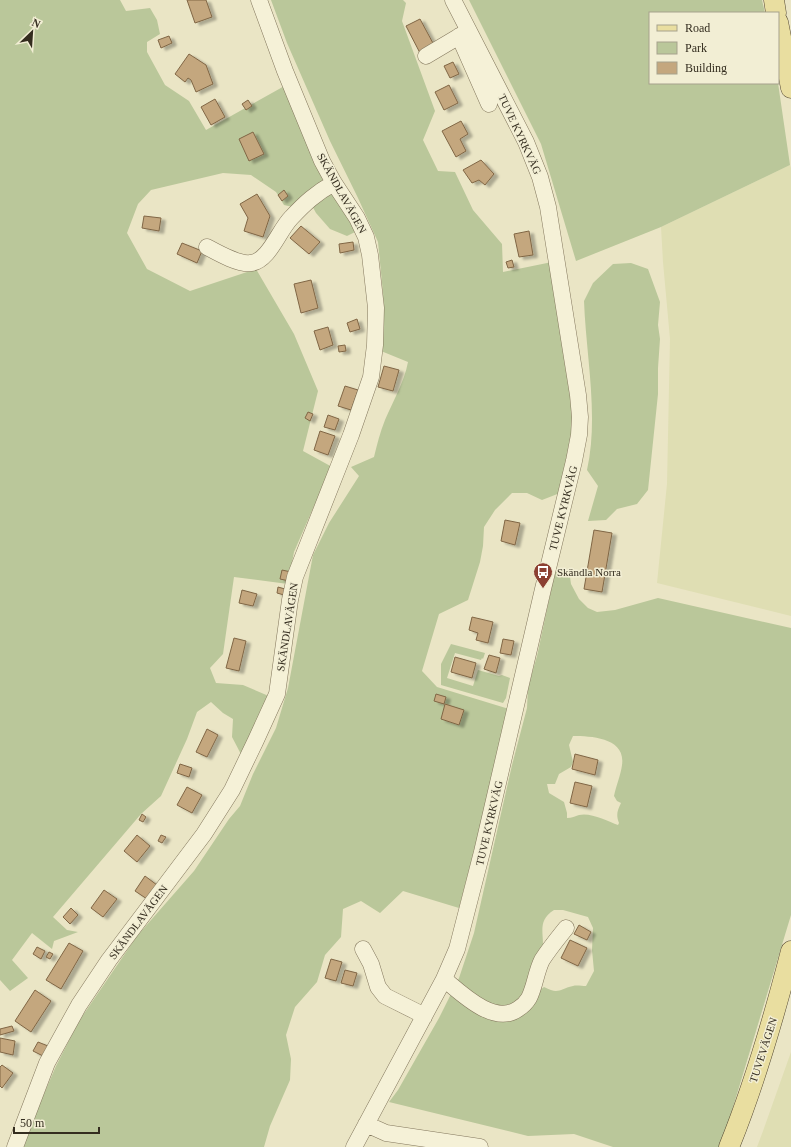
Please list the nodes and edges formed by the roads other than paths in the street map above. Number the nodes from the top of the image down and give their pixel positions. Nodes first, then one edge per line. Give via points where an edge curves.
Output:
1 (259, 0) edge
2 (453, 0) edge
3 (774, 0) edge
4 (776, 12) edge
5 (779, 27) edge
6 (464, 34) junction
7 (426, 56) dead end
8 (791, 88) edge
9 (489, 104) dead end
10 (334, 183) junction
11 (207, 247) dead end
12 (566, 928) dead end
13 (363, 949) dead end
14 (791, 951) edge
15 (444, 978) junction
16 (424, 1018) junction
17 (366, 1124) junction
18 (15, 1147) edge
19 (354, 1147) edge
20 (480, 1147) edge
21 (729, 1147) edge

1 - 10 street, SKÄNDLAVÄGEN via 304,119
2 - 6 street, TUVE KYRKVÄG
3 - 4 main road
5 - 8 main road
6 - 7 street
6 - 9 street
6 - 15 street, TUVE KYRKVÄG via 526,142 543,185 572,349 580,417 574,461 482,852 457,949
10 - 11 street via 311,197 289,219 270,248 256,262 248,264
10 - 18 street, SKÄNDLAVÄGEN via 366,237 376,308 375,345 367,390 295,577 277,694 224,804 109,960 61,1036 39,1082
12 - 15 street via 542,960 526,1003 514,1012 502,1014 481,1008
13 - 16 street via 378,987 385,996
14 - 21 main road, TUVEVÄGEN via 778,1003
15 - 16 street, TUVE KYRKVÄG
16 - 17 street, TUVE KYRKVÄG
17 - 19 street, TUVE KYRKVÄG
17 - 20 street via 386,1133

